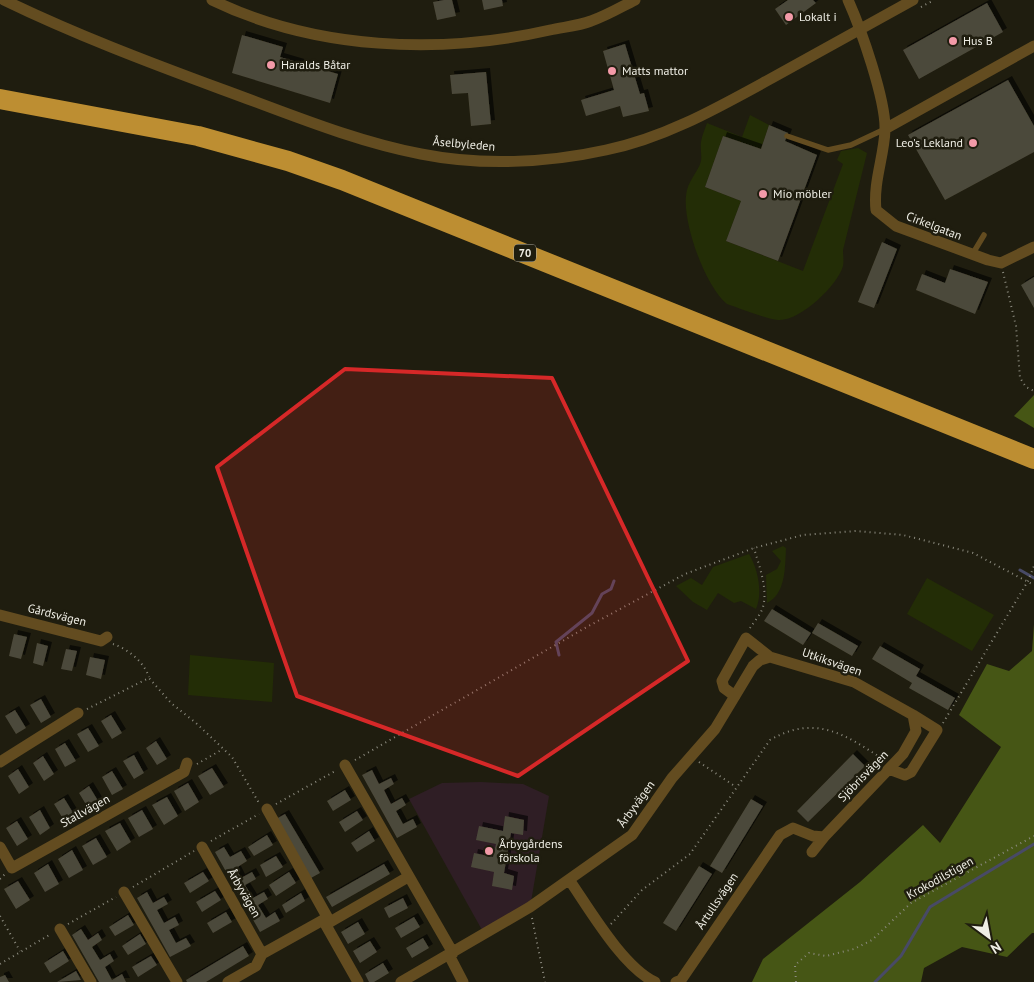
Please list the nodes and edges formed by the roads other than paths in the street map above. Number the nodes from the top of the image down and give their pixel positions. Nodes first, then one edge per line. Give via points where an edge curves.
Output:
1 (4, 0) edge
2 (212, 0) edge
3 (848, 0) edge
4 (913, 0) edge
5 (630, 1) edge
6 (860, 29) junction
7 (1034, 46) edge
8 (0, 87) edge
9 (0, 99) edge
10 (885, 129) junction
11 (787, 136) dead end
12 (984, 235) dead end
13 (1034, 247) edge
14 (972, 255) junction
15 (1034, 446) edge
16 (1034, 459) edge
17 (0, 615) edge
18 (104, 639) road end
19 (770, 657) junction
20 (735, 696) junction
21 (78, 713) road end
22 (912, 715) junction
23 (0, 762) edge
24 (345, 765) road end
25 (890, 767) junction
26 (185, 768) road end
27 (265, 810) road end
28 (824, 837) junction
29 (0, 847) edge
30 (202, 847) road end
31 (812, 852) dead end
32 (408, 877) junction
33 (570, 881) junction
34 (124, 892) road end
35 (327, 921) junction
36 (60, 929) road end
37 (262, 954) junction
38 (451, 954) junction
39 (91, 982) edge
40 (177, 982) edge
41 (228, 982) edge
42 (358, 982) edge
43 (401, 982) edge
44 (463, 982) edge
45 (655, 982) edge
46 (676, 982) edge

1 - 6 street, Åselbyleden via 53,24 338,132 422,155 490,161 547,159 599,152 651,137 727,102
2 - 5 street via 240,13 320,35 385,44 441,45 514,38 591,21
3 - 6 street, Cirkelgatan
4 - 6 street, Åselbyleden
6 - 10 street, Cirkelgatan via 878,90
7 - 10 street
8 - 15 highway, 70 via 198,124 348,169
9 - 16 highway, 70 via 198,136 288,161
10 - 11 lane via 851,145 828,150
10 - 14 street, Cirkelgatan via 874,193 876,210 896,226
12 - 14 lane
13 - 14 street, Cirkelgatan via 1001,263
17 - 18 street, Gårdsvägen
19 - 20 street, Årbyvägen via 753,666
19 - 20 street via 746,638 722,681 724,688
19 - 22 street, Utkiksvägen via 854,682
20 - 33 street, Årbyvägen via 715,729 672,778 632,835
21 - 23 street
22 - 25 street, Sjöbrisvägen via 916,730 903,754
22 - 25 street, Utkiksvägen via 937,730 911,772 905,775
24 - 32 street
25 - 28 street, Sjöbrisvägen
26 - 29 street, Stallvägen via 12,868
27 - 35 street
28 - 31 street, Sjöbrisvägen
28 - 46 street, Årtullsvägen via 793,828 780,835 681,980
30 - 37 street, Årbyvägen
32 - 35 street
32 - 38 street
33 - 38 street, Årbyvägen
33 - 45 street via 615,945
34 - 40 street
35 - 37 street
35 - 42 street
36 - 39 street
37 - 41 street via 256,966
38 - 43 street, Årbyvägen
38 - 44 street

